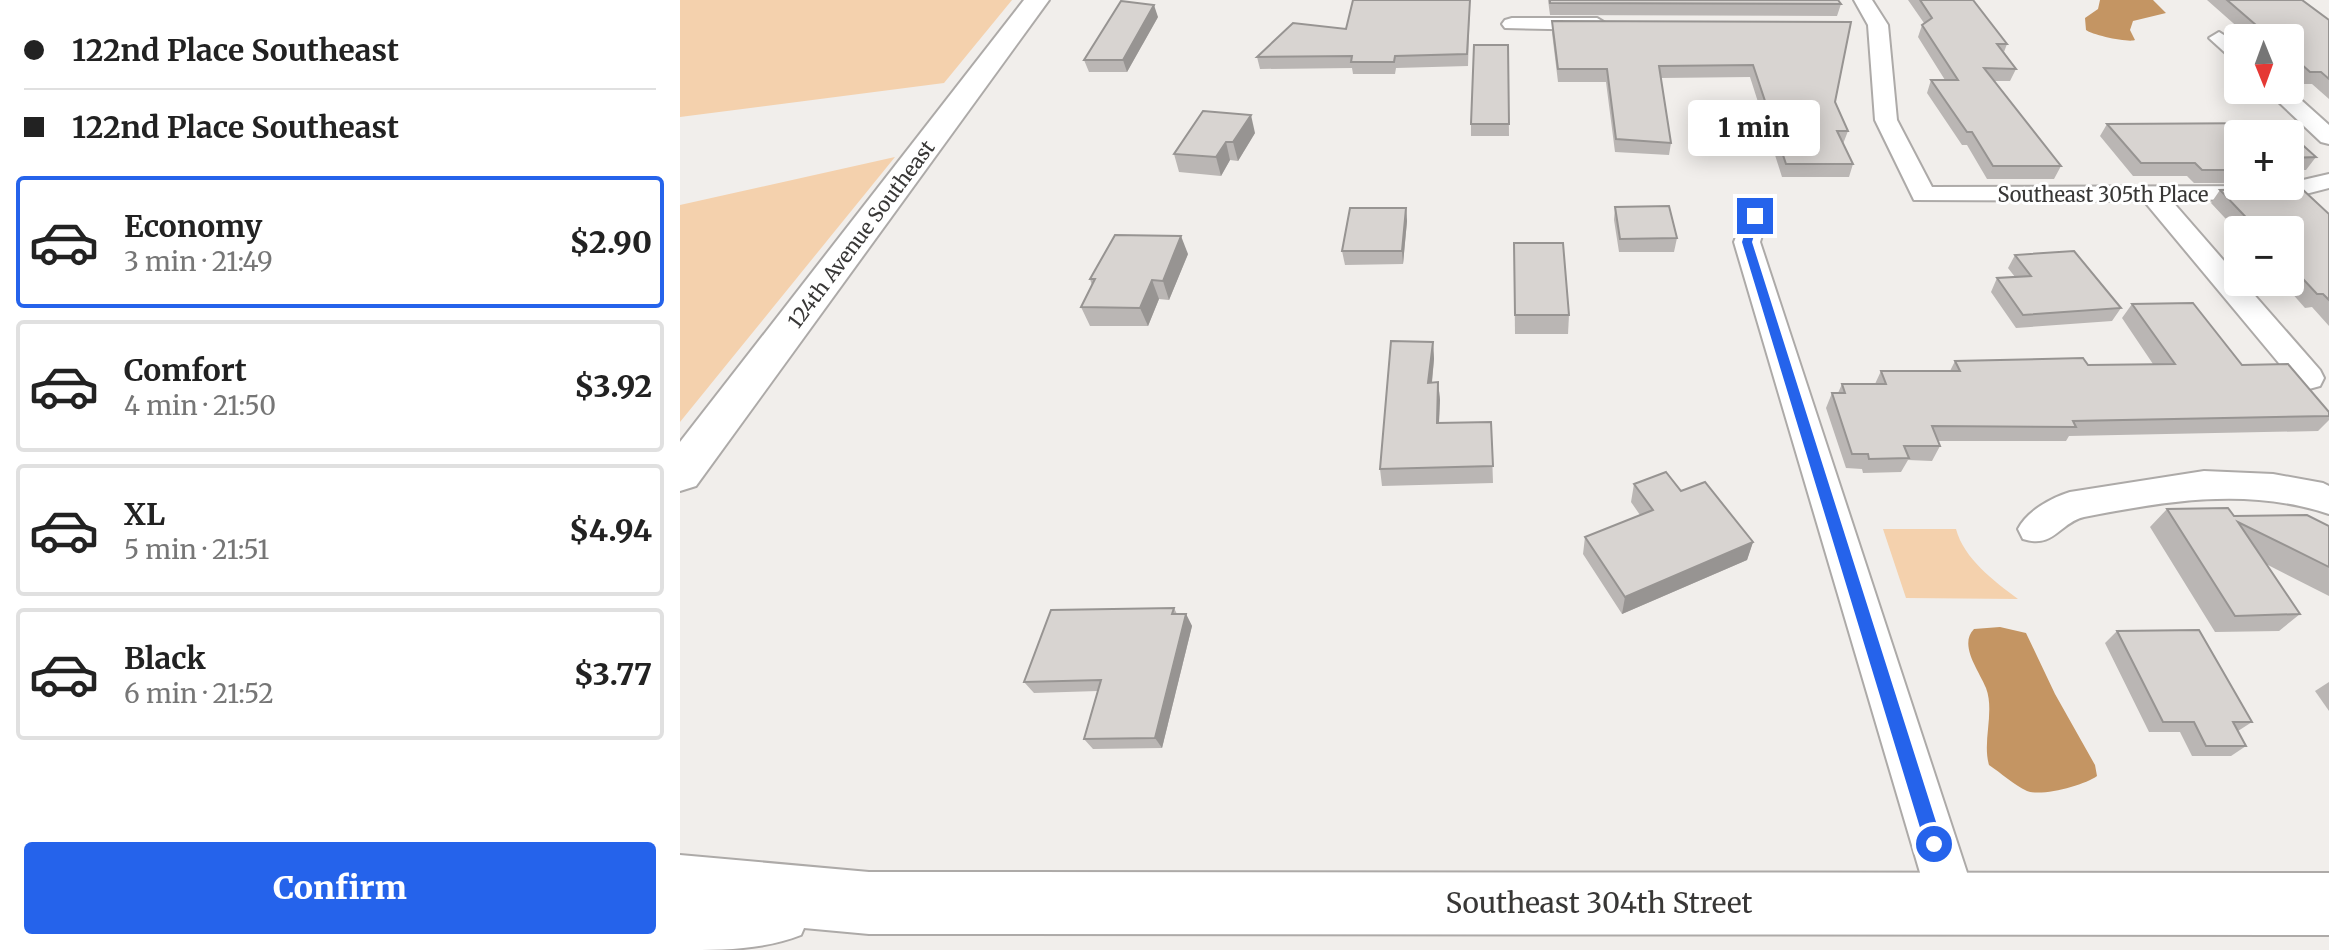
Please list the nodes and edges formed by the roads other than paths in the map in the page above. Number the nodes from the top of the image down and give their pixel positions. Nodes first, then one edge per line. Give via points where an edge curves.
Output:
1 (1037, 0) edge
2 (1863, 0) edge
3 (1512, 24) dead end
4 (1623, 24) edge
5 (2219, 38) dead end
6 (2224, 42) edge
7 (2292, 104) edge
8 (2329, 137) edge
9 (2329, 181) edge
10 (2153, 195) junction
11 (1755, 216) dead end
12 (2309, 378) dead end
13 (682, 473) edge
14 (2329, 500) edge
15 (2036, 529) dead end
16 (680, 885) edge
17 (869, 903) junction
18 (1953, 903) junction
19 (2329, 904) edge
20 (680, 924) edge

1 - 13 street, 124th Avenue Southeast
2 - 10 street, Southeast 305th Place via 1886,120 1923,195
3 - 4 street
5 - 6 street
7 - 8 street
9 - 10 street, Southeast 305th Place via 2286,192
10 - 12 street
11 - 18 street via 1747,242
14 - 15 street via 2273,487 2204,484 2070,506
16 - 17 street, Southeast 304th Street
17 - 18 street, Southeast 304th Street
17 - 20 street, Southeast 304th Street
18 - 19 street, Southeast 304th Street

